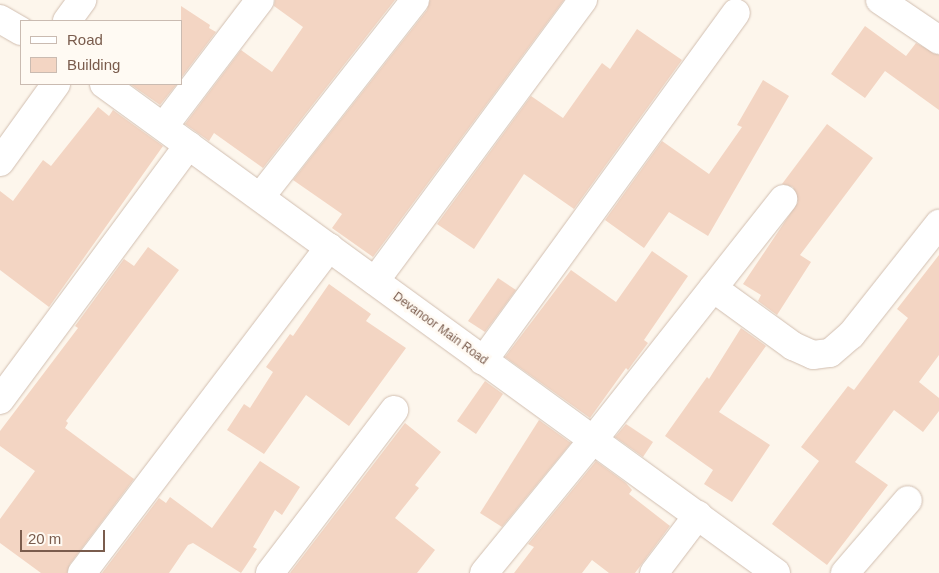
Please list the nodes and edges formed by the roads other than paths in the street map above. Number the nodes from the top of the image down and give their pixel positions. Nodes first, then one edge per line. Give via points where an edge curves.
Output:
1 (82, 0) edge
2 (260, 0) edge
3 (416, 0) edge
4 (583, 0) edge
5 (880, 0) edge
6 (736, 13) dead end
7 (0, 19) edge
8 (68, 20) edge
9 (20, 30) edge
10 (939, 40) edge
11 (55, 85) edge
12 (105, 85) edge
13 (164, 126) junction
14 (189, 144) junction
15 (0, 162) edge
16 (261, 196) junction
17 (783, 199) dead end
18 (939, 224) edge
19 (329, 247) junction
20 (375, 281) junction
21 (713, 288) junction
22 (483, 361) junction
23 (0, 400) edge
24 (394, 410) dead end
25 (593, 440) junction
26 (908, 500) dead end
27 (698, 515) junction
28 (763, 569) edge
29 (82, 573) edge
30 (270, 573) edge
31 (484, 573) edge
32 (654, 573) edge
33 (844, 573) edge

1 - 8 street
2 - 13 street
3 - 16 street
4 - 20 street
5 - 10 street
6 - 22 street
7 - 9 street
11 - 15 street
12 - 13 street, Devanoor Main Road
13 - 14 street, Devanoor Main Road
14 - 16 street, Devanoor Main Road
14 - 23 street
16 - 19 street, Devanoor Main Road
17 - 21 street
18 - 21 street via 851,335 830,353 813,355 793,346
19 - 20 street, Devanoor Main Road
19 - 29 street
20 - 22 street, Devanoor Main Road
21 - 25 street
22 - 25 street, Devanoor Main Road
24 - 30 street
25 - 27 street, Devanoor Main Road
25 - 31 street
26 - 33 street
27 - 28 street, Devanoor Main Road
27 - 32 street

